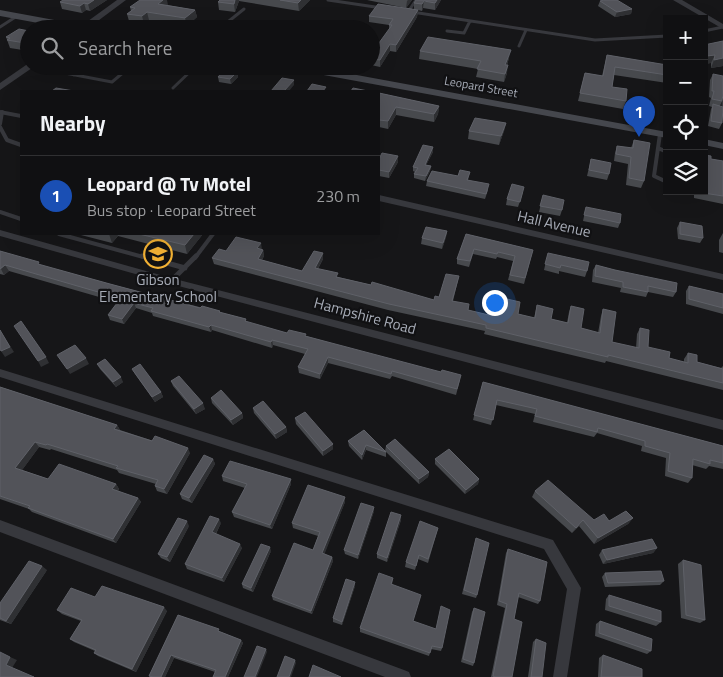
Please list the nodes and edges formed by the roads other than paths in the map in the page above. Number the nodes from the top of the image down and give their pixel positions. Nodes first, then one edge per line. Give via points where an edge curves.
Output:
1 (122, 0) edge
2 (328, 0) edge
3 (351, 0) edge
4 (375, 0) edge
5 (416, 0) edge
6 (677, 0) edge
7 (348, 4) junction
8 (370, 6) junction
9 (244, 9) dead end
10 (389, 9) edge
11 (0, 13) edge
12 (17, 16) junction
13 (39, 20) edge
14 (94, 20) edge
15 (230, 20) edge
16 (470, 21) junction
17 (0, 27) edge
18 (723, 27) edge
19 (526, 30) junction
20 (708, 30) edge
21 (447, 31) dead end
22 (663, 36) edge
23 (519, 46) dead end
24 (20, 73) edge
25 (74, 75) edge
26 (120, 75) edge
27 (186, 75) edge
28 (340, 75) edge
29 (0, 87) edge
30 (173, 88) dead end
31 (723, 102) edge
32 (723, 110) edge
33 (1, 112) edge
34 (20, 116) edge
35 (0, 126) edge
36 (663, 135) edge
37 (708, 143) edge
38 (20, 145) edge
39 (723, 145) edge
40 (658, 148) junction
41 (663, 150) edge
42 (663, 180) edge
43 (380, 198) edge
44 (0, 212) edge
45 (20, 220) edge
46 (0, 233) edge
47 (63, 235) edge
48 (212, 235) edge
49 (185, 268) junction
50 (723, 277) edge
51 (172, 281) junction
52 (0, 373) edge
53 (723, 425) edge
54 (0, 526) edge
55 (404, 677) edge
56 (560, 677) edge

1 - 14 street
2 - 7 lane
3 - 7 lane
4 - 8 lane
5 - 16 lane via 408,12
6 - 18 street
7 - 8 lane
8 - 10 lane
9 - 15 lane
11 - 12 main road
12 - 13 main road
12 - 17 lane
16 - 19 lane
16 - 21 lane via 464,33
18 - 20 lane
19 - 22 lane via 595,40
19 - 23 lane
24 - 29 street
25 - 26 lane via 112,82
27 - 30 lane
28 - 36 main road, Leopard Street
31 - 32 lane
33 - 34 street
33 - 35 lane
35 - 38 lane via 6,142
36 - 40 lane
37 - 39 main road
40 - 41 lane
40 - 42 lane via 654,176
43 - 50 street, Hall Avenue
44 - 45 lane
46 - 51 street, Hampshire Road
47 - 49 lane
48 - 49 lane
49 - 51 lane
51 - 53 street, Hampshire Road
52 - 56 street via 548,544 574,588
54 - 55 street

